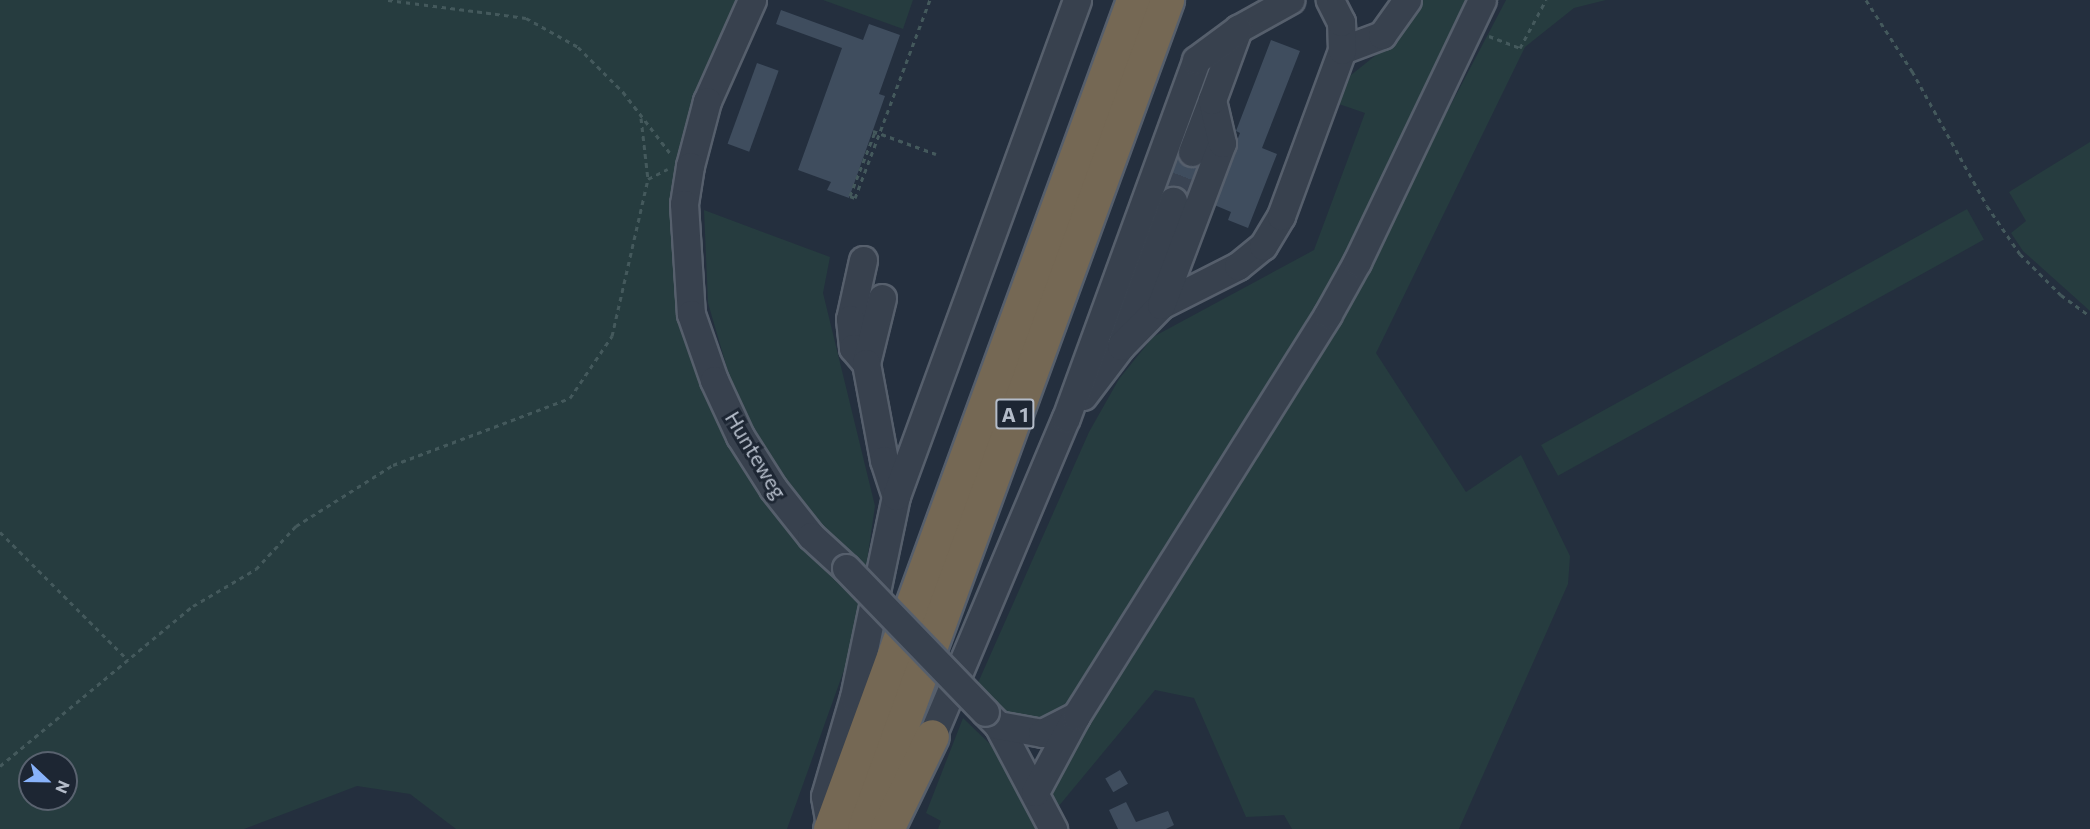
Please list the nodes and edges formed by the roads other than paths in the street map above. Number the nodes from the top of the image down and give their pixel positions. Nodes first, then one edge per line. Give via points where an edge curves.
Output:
1 (752, 0) edge
2 (1077, 0) edge
3 (1133, 0) edge
4 (1167, 0) edge
5 (1290, 0) edge
6 (1330, 0) edge
7 (1407, 0) edge
8 (1482, 0) edge
9 (1238, 29) junction
10 (1342, 50) junction
11 (1212, 100) junction
12 (1192, 152) tunnel mouth
13 (1173, 201) tunnel mouth
14 (863, 260) dead end
15 (882, 298) dead end
16 (1161, 305) junction
17 (1121, 345) junction
18 (866, 363) junction
19 (1066, 418) junction
20 (896, 496) junction
21 (1076, 716) junction
22 (992, 718) junction
23 (932, 736) joint
24 (1035, 792) junction
25 (830, 828) edge
26 (864, 829) edge
27 (888, 829) edge
28 (1053, 829) edge

1 - 22 street, Hunteweg, bridge via 707,101 685,164 691,314 714,380 740,436 773,488 811,536
2 - 20 street
3 - 25 highway, A 1
4 - 26 highway, A 1
5 - 9 street
6 - 10 street via 1341,22
7 - 10 street via 1382,35
8 - 21 street via 1334,304
9 - 11 street
9 - 19 street via 1196,60
10 - 16 street via 1281,216 1263,246 1220,276
11 - 12 street
11 - 16 street via 1222,143
13 - 17 street
14 - 18 street via 850,319 854,348
15 - 18 street
16 - 17 street
17 - 19 street
18 - 20 street via 884,460
19 - 23 street
20 - 25 street via 854,697 825,796
21 - 22 street via 1042,733
21 - 24 street
22 - 24 street, Hunteweg
23 - 27 highway
24 - 28 street, Hunteweg

